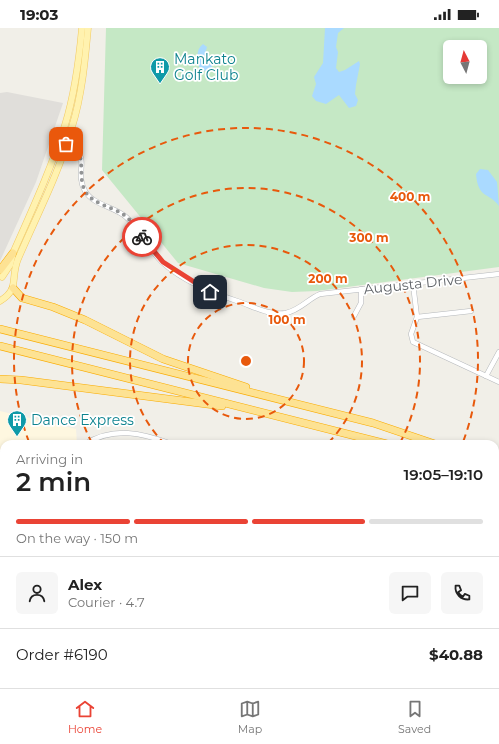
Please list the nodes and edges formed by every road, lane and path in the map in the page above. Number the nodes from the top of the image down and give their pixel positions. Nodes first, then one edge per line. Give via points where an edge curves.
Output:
1 (82, 28) edge
2 (88, 28) edge
3 (58, 142) junction
4 (66, 144) junction
5 (13, 253) joint
6 (499, 274) edge
7 (1, 275) edge
8 (413, 284) junction
9 (13, 286) junction
10 (361, 289) junction
11 (0, 301) edge
12 (471, 311) dead end
13 (354, 316) dead end
14 (417, 317) junction
15 (3, 330) edge
16 (0, 346) edge
17 (499, 352) edge
18 (486, 376) junction
19 (0, 379) edge
20 (499, 382) edge
21 (289, 402) junction
22 (304, 422) junction
23 (94, 440) edge
24 (160, 440) edge
25 (372, 440) edge
26 (424, 440) edge

1 - 3 main road via 69,111
2 - 4 main road via 81,86
3 - 4 street
3 - 5 main road via 46,178
4 - 9 main road via 16,265
4 - 10 street, Augusta Drive via 75,148 80,155 85,191 92,198 126,216 156,255 205,290 258,310 279,314 294,310 320,294
5 - 7 highway
6 - 8 street, Augusta Drive
7 - 9 main road
8 - 10 street, Augusta Drive
8 - 14 street
9 - 11 main road via 8,296
9 - 21 highway via 22,298 85,320 163,359
10 - 13 street via 361,303
12 - 14 street
14 - 18 street via 411,334 413,342
15 - 21 highway
16 - 22 highway
17 - 18 street
18 - 20 street
19 - 22 highway via 189,401
21 - 26 highway via 397,430
22 - 25 highway
23 - 24 street via 107,434 125,432 140,433

